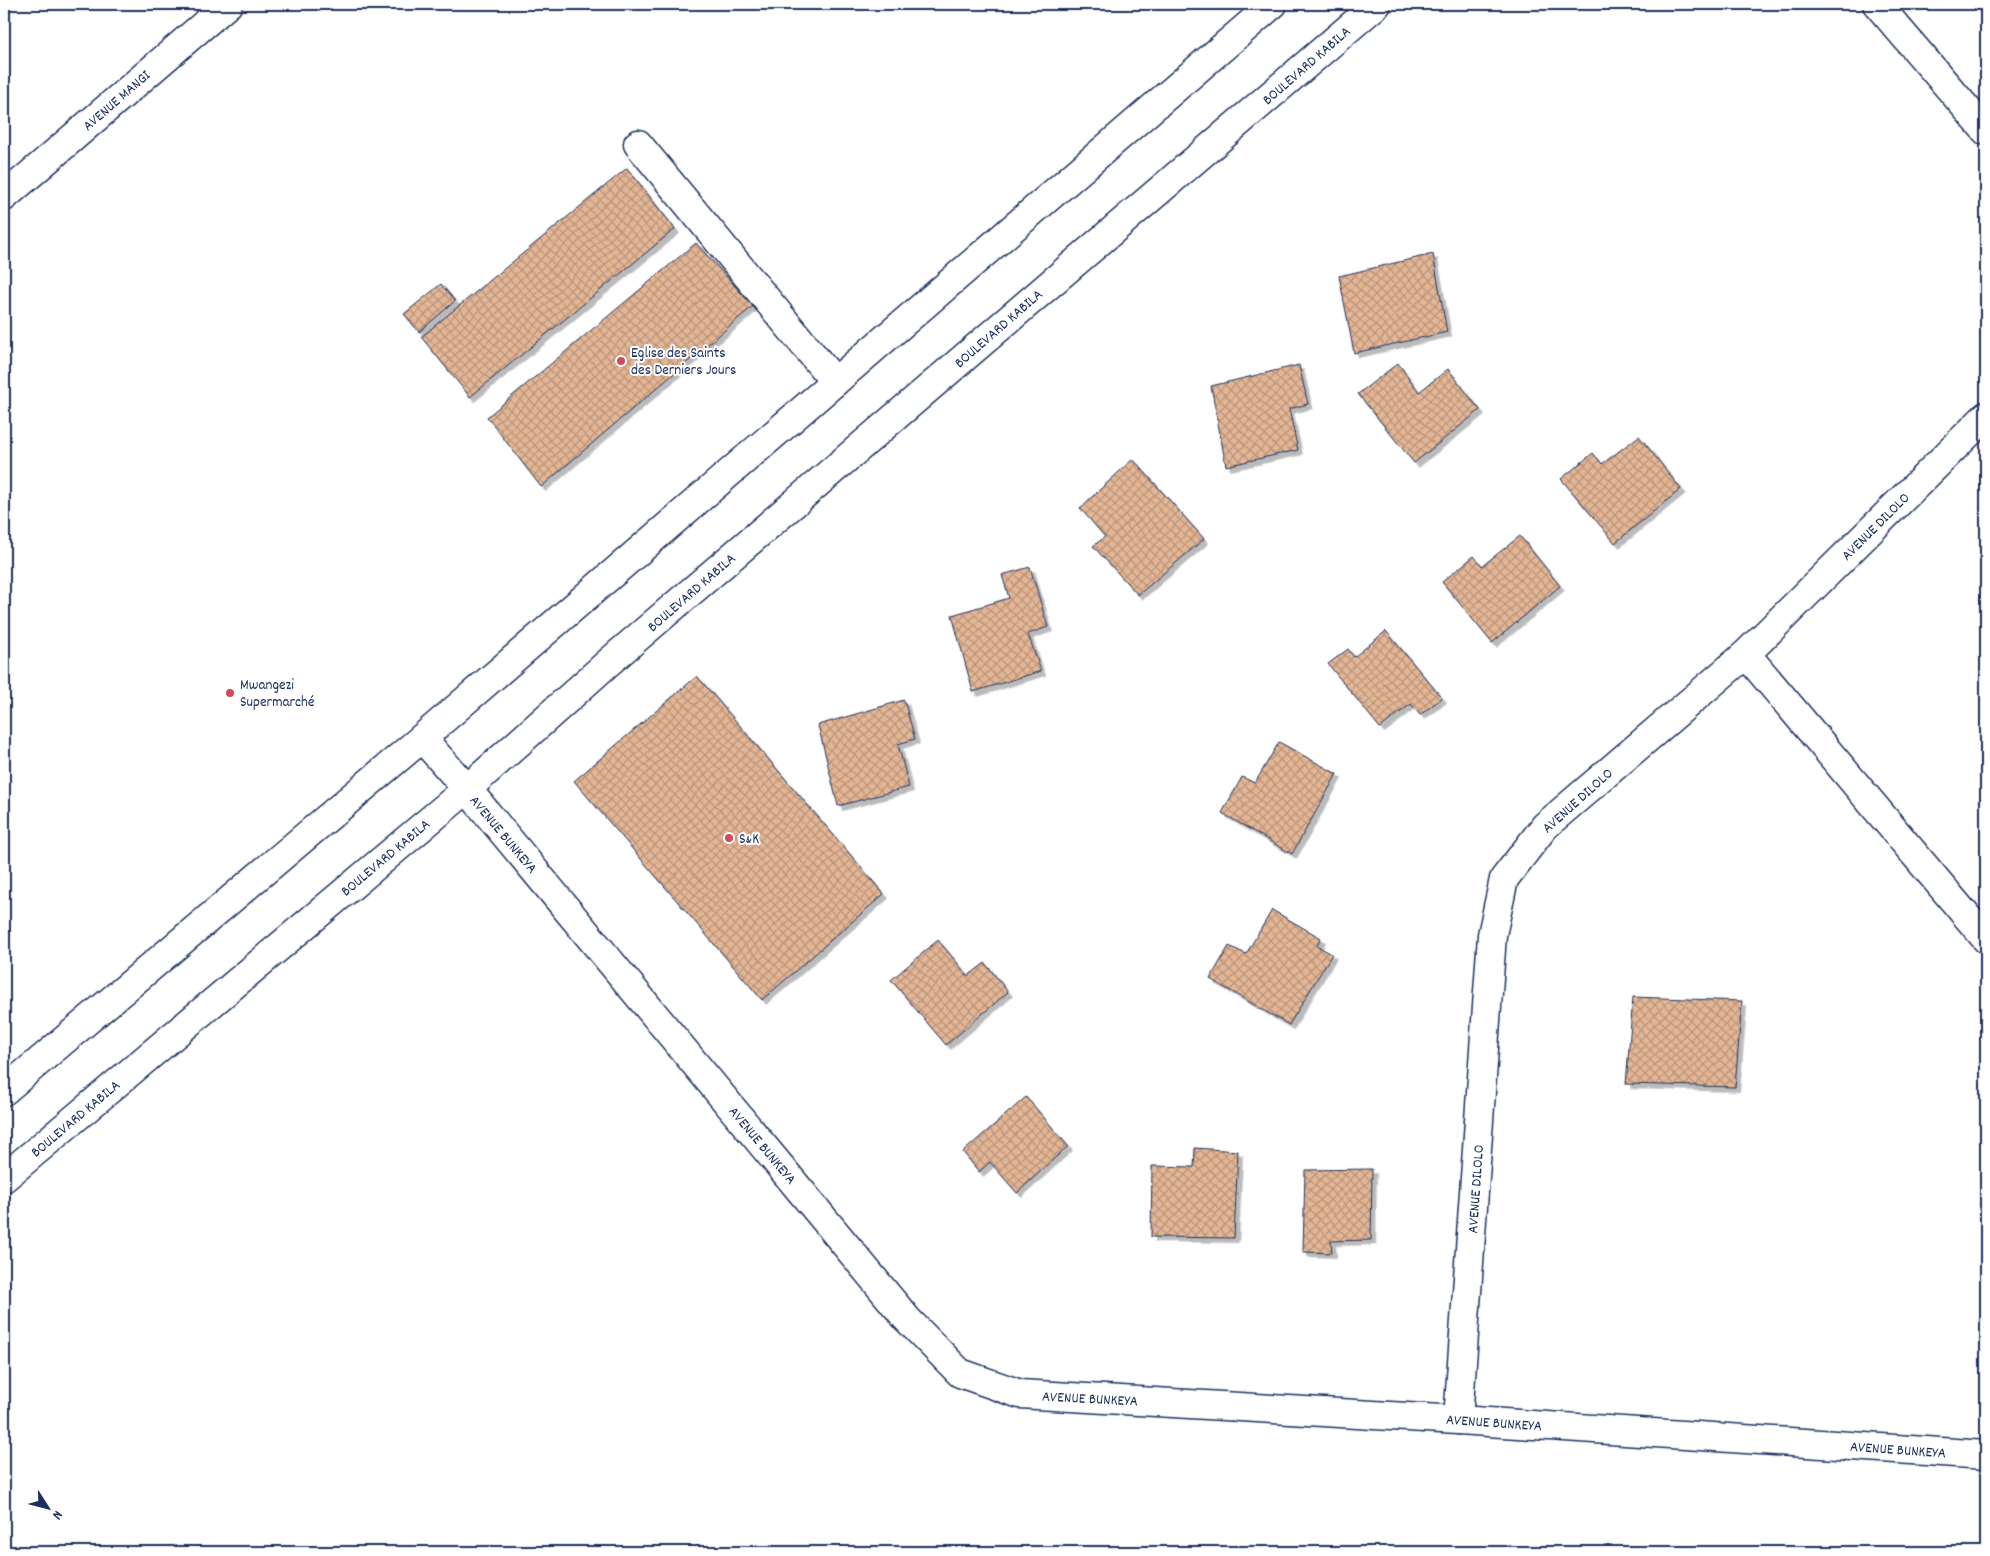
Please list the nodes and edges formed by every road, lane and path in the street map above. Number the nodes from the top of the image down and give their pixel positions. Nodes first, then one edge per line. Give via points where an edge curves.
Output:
1 (228, 4) edge
2 (1273, 4) edge
3 (1377, 4) edge
4 (1877, 4) edge
5 (1986, 131) edge
6 (638, 144) dead end
7 (4, 197) edge
8 (834, 382) junction
9 (1986, 416) edge
10 (1746, 654) junction
11 (422, 738) junction
12 (467, 789) junction
13 (1986, 939) edge
14 (4, 1091) edge
15 (4, 1178) edge
16 (1458, 1420) junction
17 (1986, 1455) edge

1 - 7 street, AVENUE MANGI
2 - 8 street
3 - 12 street, BOULEVARD KABILA via 624,649
4 - 5 street
6 - 8 street
8 - 11 street
9 - 10 street, AVENUE DILOLO
10 - 13 street
10 - 16 street, AVENUE DILOLO via 1546,826 1504,879 1492,936
11 - 12 street, AVENUE BUNKEYA
11 - 14 street
12 - 15 street, BOULEVARD KABILA
12 - 16 street, AVENUE BUNKEYA via 907,1319 960,1373 1020,1394
16 - 17 street, AVENUE BUNKEYA

